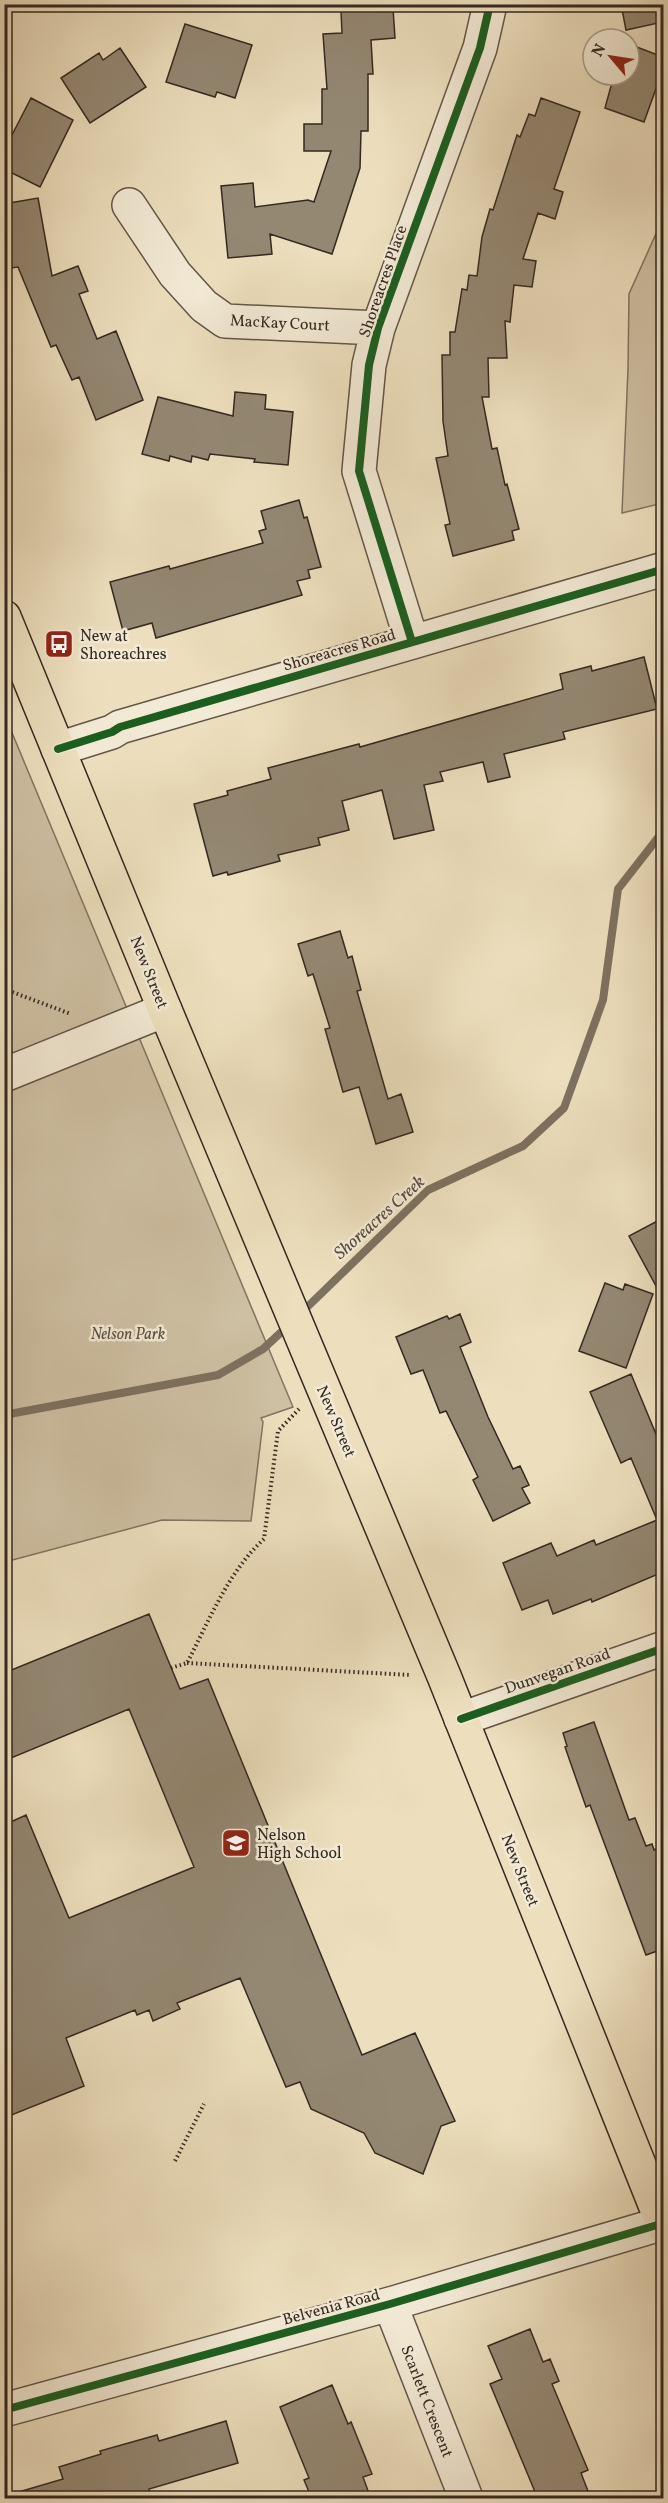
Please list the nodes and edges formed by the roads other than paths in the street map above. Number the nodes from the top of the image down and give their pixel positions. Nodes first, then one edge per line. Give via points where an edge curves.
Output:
1 (490, 4) edge
2 (129, 205) dead end
3 (378, 328) junction
4 (663, 569) edge
5 (4, 616) edge
6 (412, 642) junction
7 (58, 749) junction
8 (165, 1010) junction
9 (4, 1075) edge
10 (663, 1648) edge
11 (461, 1719) junction
12 (663, 2224) edge
13 (390, 2304) junction
14 (4, 2410) edge
15 (466, 2499) edge

1 - 3 street, Shoreacres Place via 480,48
2 - 3 street, MacKay Court via 175,274 204,306 225,321
3 - 6 street, Shoreacres Place via 369,365 359,471
4 - 6 street, Shoreacres Road
5 - 7 main road, New Street
6 - 7 street, Shoreacres Road via 120,727
7 - 8 main road, New Street
8 - 9 street
8 - 11 main road, New Street
10 - 11 street, Dunvegan Road
11 - 12 main road, New Street
12 - 13 street, Belvenia Road
13 - 14 street, Belvenia Road
13 - 15 street, Scarlett Crescent

